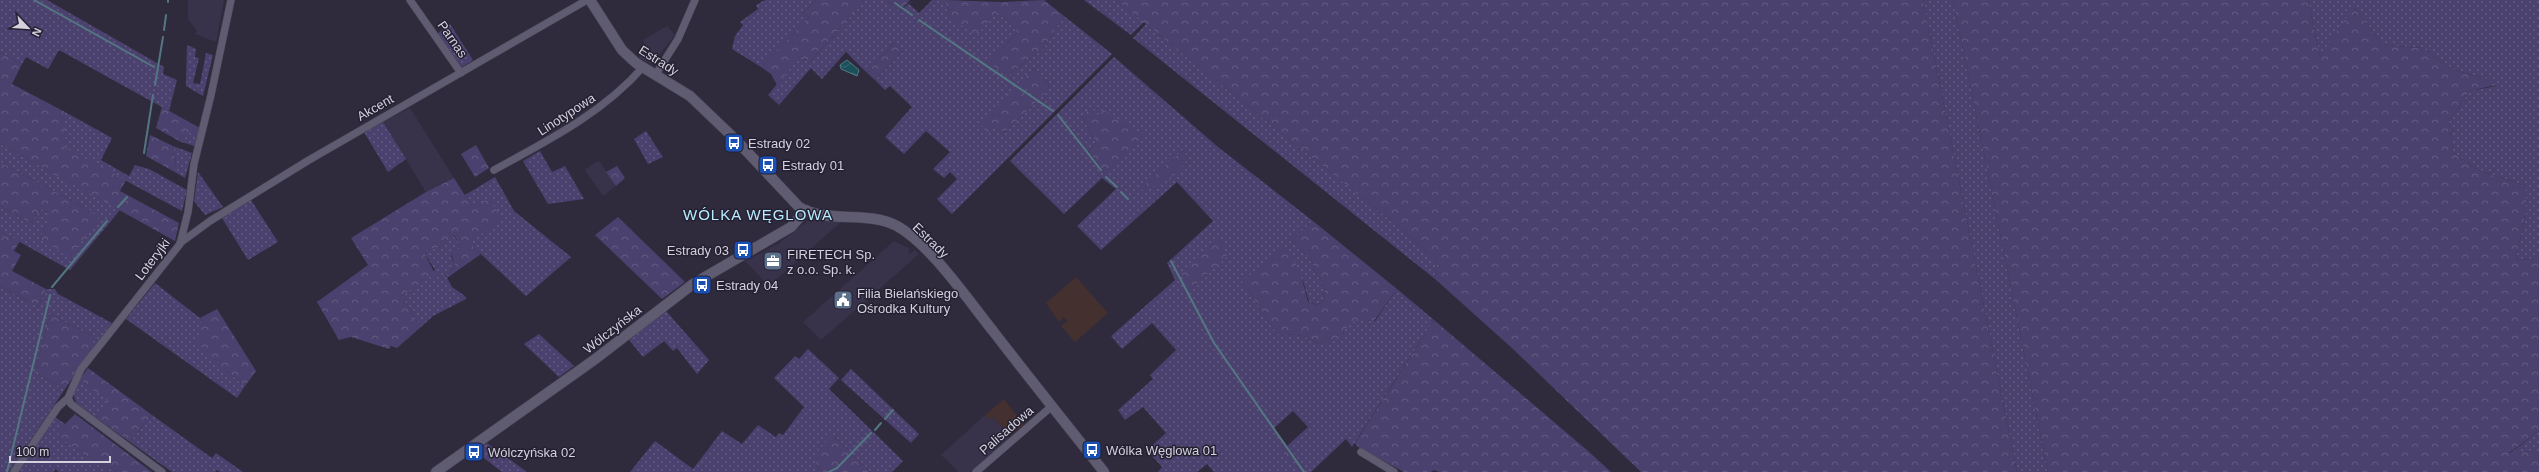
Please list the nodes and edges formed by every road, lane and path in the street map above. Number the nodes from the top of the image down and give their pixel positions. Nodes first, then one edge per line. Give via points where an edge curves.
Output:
1 (231, 0) edge
2 (410, 0) edge
3 (588, 0) edge
4 (696, 0) edge
5 (643, 67) junction
6 (461, 73) junction
7 (656, 74) junction
8 (494, 170) dead end
9 (806, 210) junction
10 (180, 244) junction
11 (68, 398) junction
12 (1052, 406) junction
13 (1361, 452) dead end
14 (14, 472) edge
15 (162, 472) edge
16 (436, 472) edge
17 (976, 472) edge
18 (1104, 472) edge
19 (1394, 472) edge

1 - 10 street, Loteryjki via 194,164 188,212
2 - 6 street, Parnas
3 - 5 main road, Estrady via 622,50
3 - 6 street, Akcent
4 - 7 street via 678,39
5 - 7 main road, Estrady
5 - 8 street, Linotypowa via 614,97
6 - 10 street, Akcent via 309,160 210,221
7 - 9 main road, Estrady via 690,96 736,140 796,204
9 - 12 main road, Estrady via 876,219 904,231 930,254
9 - 16 main road, Wólczyńska via 791,228 693,284 594,360
10 - 11 street, Loteryjki via 81,370
11 - 14 street, Loteryjki via 58,407
11 - 15 street via 71,404
12 - 17 street, Palisadowa
12 - 18 main road, Estrady
13 - 19 street

